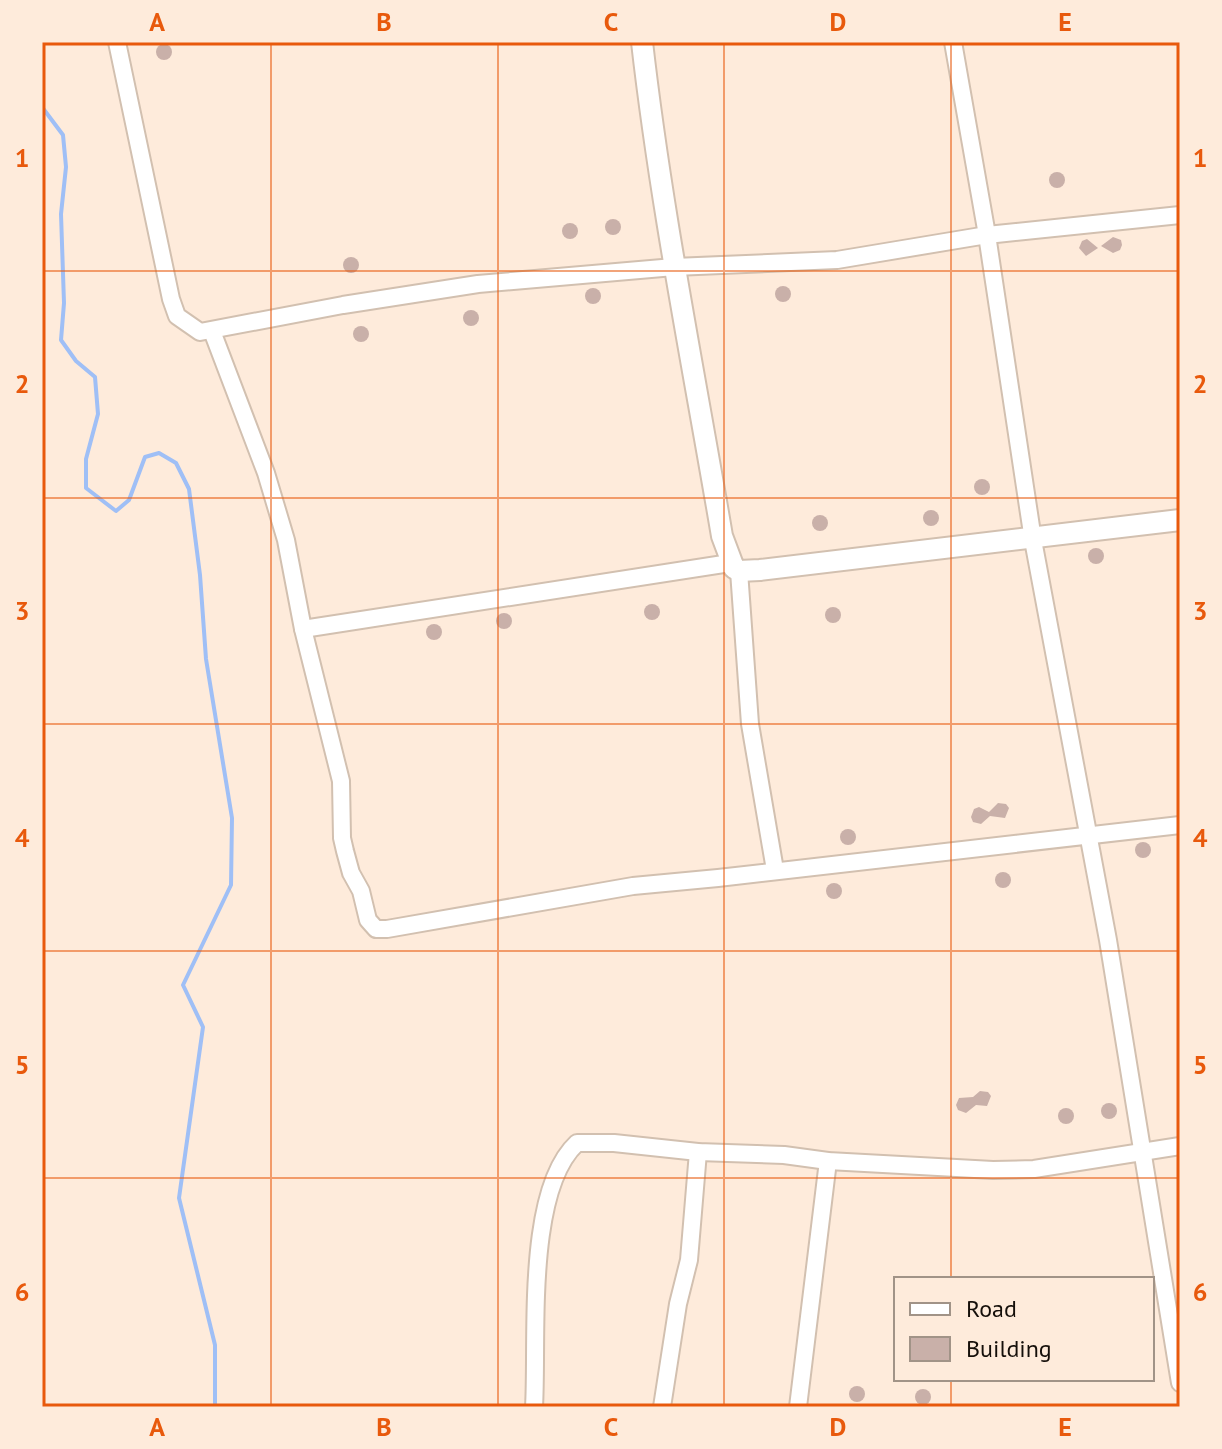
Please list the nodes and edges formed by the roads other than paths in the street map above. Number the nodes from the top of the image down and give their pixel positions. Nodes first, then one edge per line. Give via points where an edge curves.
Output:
1 (117, 42) edge
2 (642, 42) edge
3 (953, 42) edge
4 (1180, 215) edge
5 (987, 235) junction
6 (674, 267) junction
7 (212, 331) junction
8 (1180, 520) edge
9 (1033, 540) junction
10 (734, 567) junction
11 (303, 629) junction
12 (1180, 825) edge
13 (1089, 834) junction
14 (775, 870) junction
15 (1180, 1146) edge
16 (1141, 1151) junction
17 (698, 1152) junction
18 (828, 1161) junction
19 (1180, 1383) edge
20 (534, 1407) edge
21 (662, 1407) edge
22 (798, 1407) edge

1 - 7 street via 171,299 184,322 200,332
2 - 6 street
3 - 5 street
4 - 5 street
5 - 6 street via 837,260
5 - 9 street
6 - 7 street via 478,284
6 - 10 street via 722,536
7 - 11 street via 266,473
8 - 9 street
9 - 10 street
9 - 13 street
10 - 11 street
10 - 14 street via 750,724
11 - 14 street via 341,781 345,851 368,920 376,929 633,886
12 - 13 street
13 - 14 street
13 - 16 street
15 - 16 street
16 - 18 street via 1034,1169
16 - 19 street
17 - 18 street
17 - 20 street via 588,1142 577,1143 568,1152 557,1170 543,1219
17 - 21 street via 689,1260
18 - 22 street

